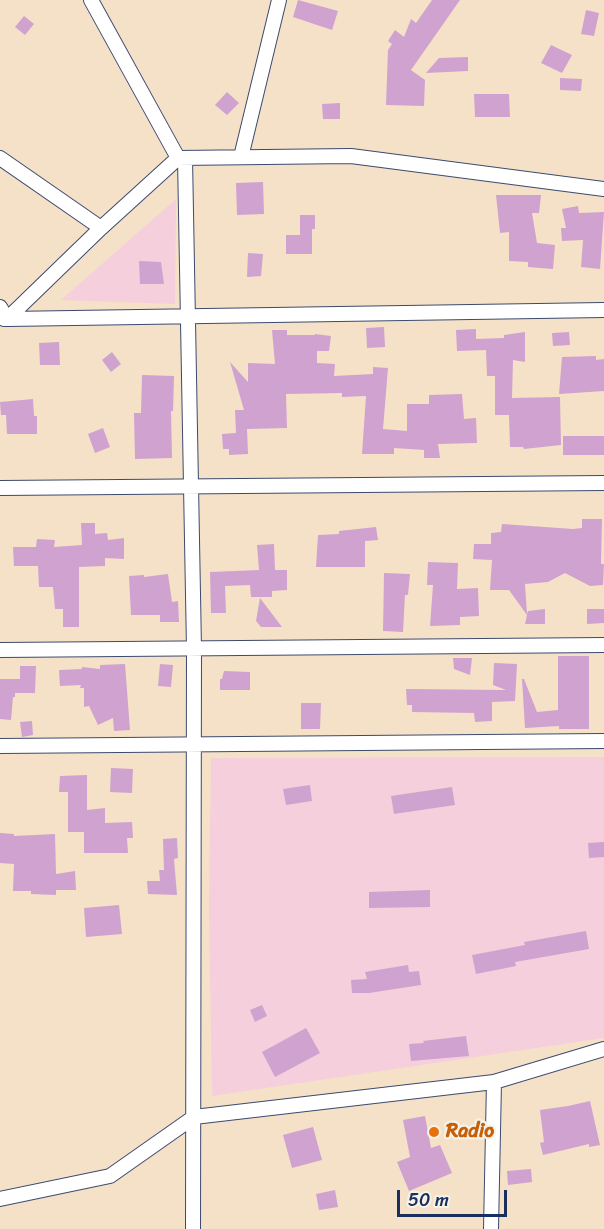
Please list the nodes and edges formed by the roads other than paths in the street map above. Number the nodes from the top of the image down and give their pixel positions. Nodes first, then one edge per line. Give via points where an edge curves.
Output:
1 (279, 0) edge
2 (95, 2) edge
3 (241, 157) junction
4 (0, 158) edge
5 (181, 158) junction
6 (604, 189) edge
7 (101, 228) junction
8 (0, 307) edge
9 (604, 310) edge
10 (188, 318) junction
11 (4, 320) edge
12 (604, 483) edge
13 (191, 485) junction
14 (0, 488) edge
15 (604, 645) edge
16 (194, 649) junction
17 (0, 650) edge
18 (604, 741) edge
19 (194, 745) junction
20 (0, 746) edge
21 (604, 1049) edge
22 (494, 1082) junction
23 (194, 1117) junction
24 (0, 1199) edge
25 (193, 1229) edge
26 (491, 1229) edge

1 - 3 street
2 - 5 street
3 - 5 street
3 - 6 street via 351,156
4 - 7 street
5 - 7 street
5 - 10 street
7 - 11 street
8 - 11 street
9 - 10 street
10 - 11 street
10 - 13 street
12 - 13 street
13 - 14 street
13 - 16 street
15 - 16 street
16 - 17 street
16 - 19 street
18 - 19 street
19 - 20 street
19 - 23 street
21 - 22 street
22 - 23 street
22 - 26 street
23 - 24 street via 110,1176
23 - 25 street

